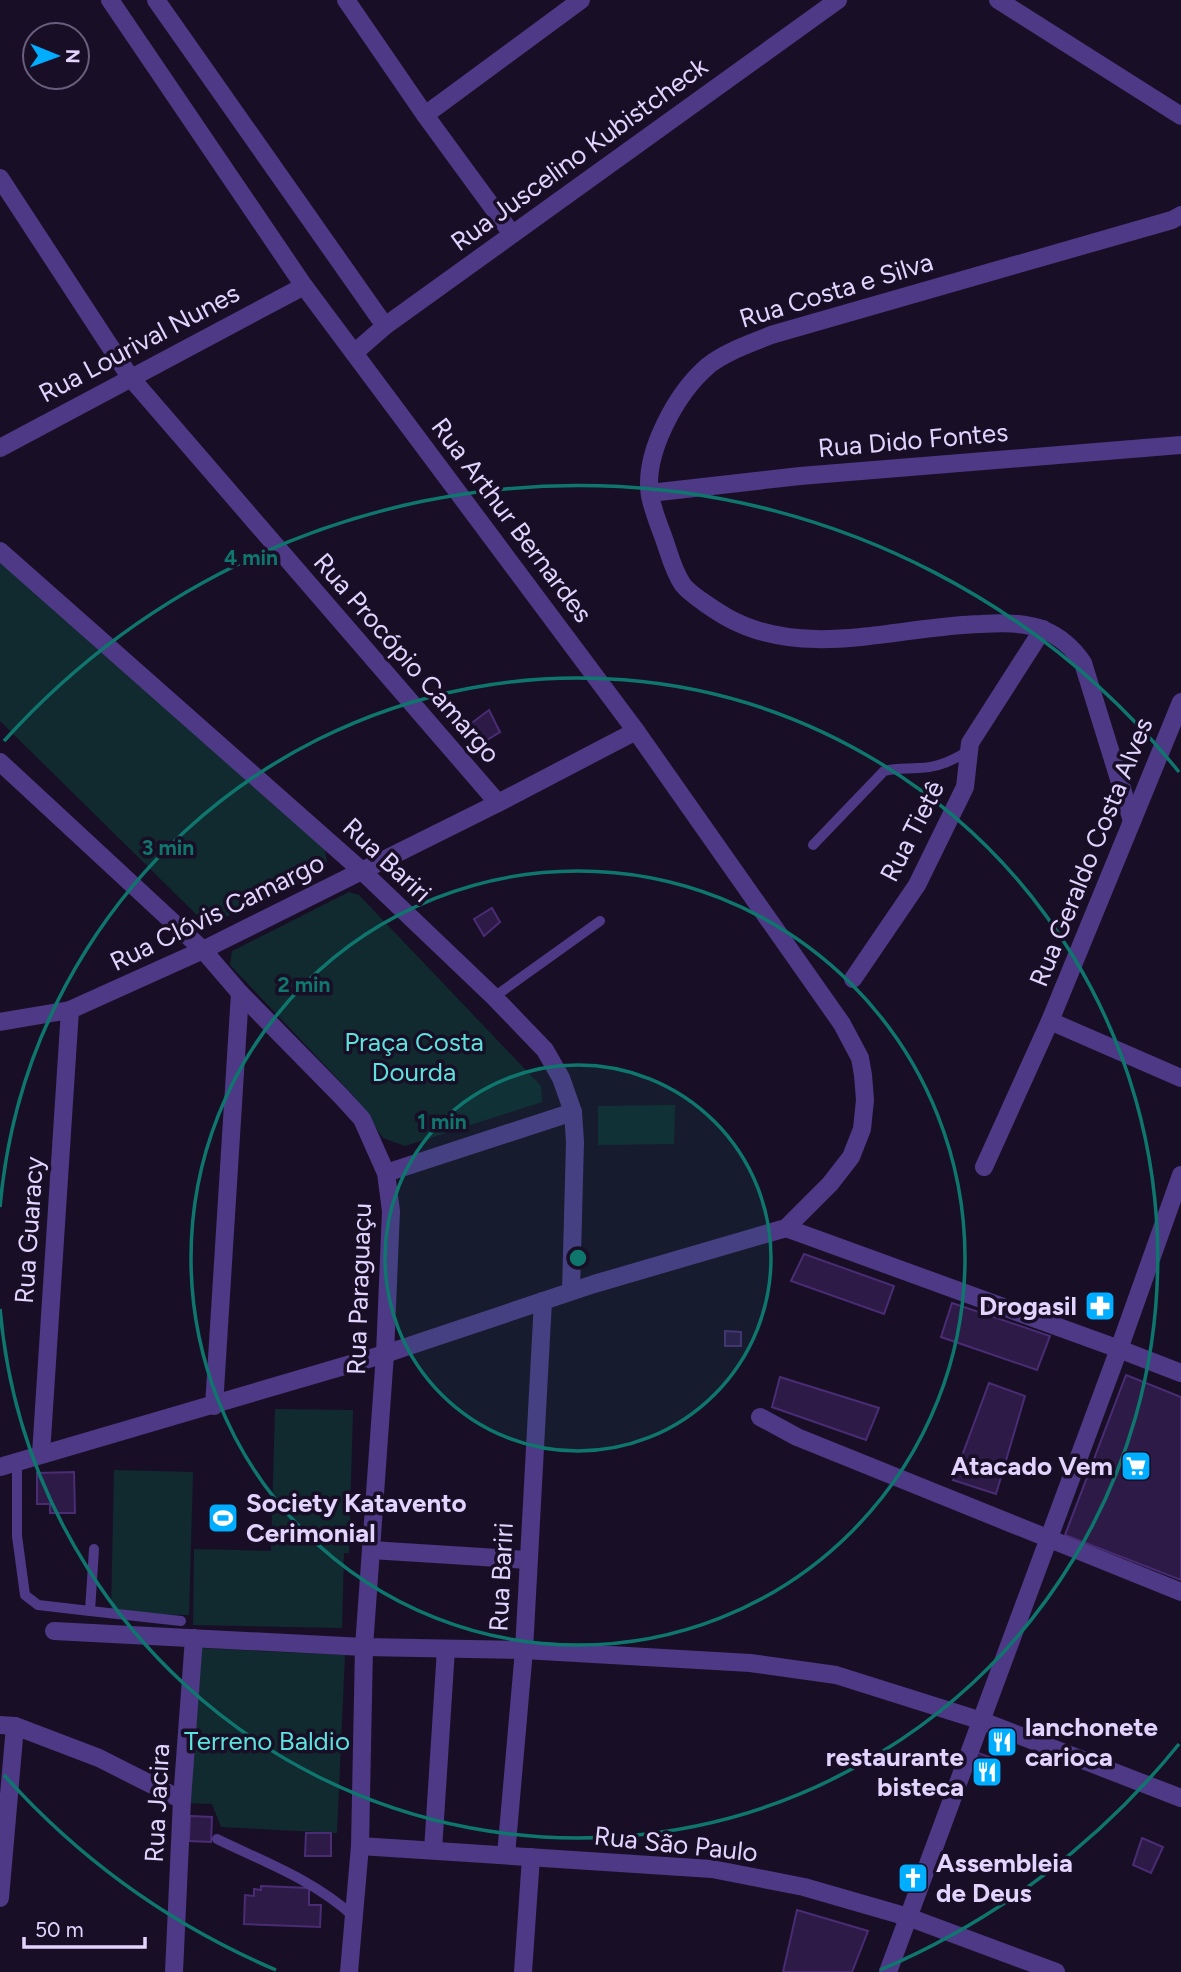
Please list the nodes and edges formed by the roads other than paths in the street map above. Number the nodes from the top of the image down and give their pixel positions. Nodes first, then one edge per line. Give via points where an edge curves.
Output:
1 (110, 0) edge
2 (156, 0) edge
3 (346, 0) edge
4 (581, 0) edge
5 (838, 0) edge
6 (998, 0) edge
7 (425, 115) junction
8 (1181, 116) edge
9 (0, 178) edge
10 (1181, 215) edge
11 (512, 234) junction
12 (304, 286) junction
13 (385, 326) junction
14 (354, 353) junction
15 (130, 377) junction
16 (1181, 445) edge
17 (0, 448) edge
18 (650, 494) junction
19 (0, 551) edge
20 (1043, 629) junction
21 (1181, 702) edge
22 (636, 731) junction
23 (968, 751) junction
24 (0, 762) edge
25 (498, 803) junction
26 (1132, 821) junction
27 (813, 845) dead end
28 (362, 871) junction
29 (600, 921) dead end
30 (203, 950) junction
31 (853, 979) dead end
32 (240, 993) junction
33 (494, 996) junction
34 (70, 1010) junction
35 (1050, 1021) junction
36 (0, 1022) edge
37 (1181, 1079) edge
38 (573, 1112) junction
39 (984, 1167) dead end
40 (386, 1173) junction
41 (1181, 1175) edge
42 (786, 1228) junction
43 (571, 1291) junction
44 (543, 1301) junction
45 (1119, 1349) junction
46 (385, 1354) junction
47 (1181, 1373) edge
48 (214, 1406) junction
49 (760, 1418) dead end
50 (41, 1454) junction
51 (9, 1465) edge
52 (1048, 1538) junction
53 (94, 1549) dead end
54 (371, 1550) junction
55 (528, 1560) junction
56 (1181, 1592) edge
57 (90, 1611) junction
58 (181, 1621) dead end
59 (54, 1631) dead end
60 (194, 1637) junction
61 (364, 1647) junction
62 (446, 1650) junction
63 (524, 1650) junction
64 (982, 1721) junction
65 (7, 1726) edge
66 (1181, 1798) edge
67 (182, 1801) junction
68 (217, 1839) dead end
69 (360, 1846) junction
70 (433, 1850) junction
71 (506, 1855) junction
72 (531, 1857) junction
73 (0, 1898) edge
74 (353, 1916) junction
75 (908, 1917) junction
76 (174, 1972) edge
77 (349, 1972) edge
78 (523, 1972) edge
79 (888, 1972) edge
80 (1056, 1972) edge

1 - 12 street, Rua Arthur Bernardes
2 - 13 street
3 - 7 street
4 - 7 street
5 - 11 street, Rua Juscelino Kubistcheck
6 - 8 street
7 - 11 street
9 - 15 street, Rua Procópio Camargo
10 - 18 street, Rua Costa e Silva via 771,335 728,352 685,391 660,435 651,464
11 - 13 street, Rua Juscelino Kubistcheck
12 - 14 street, Rua Arthur Bernardes
12 - 15 street, Rua Lourival Nunes
13 - 14 street, Rua Juscelino Kubistcheck
14 - 22 street, Rua Arthur Bernardes
15 - 17 street, Rua Lourival Nunes
15 - 25 street, Rua Procópio Camargo
16 - 18 street, Rua Dido Fontes via 800,476
18 - 20 street, Rua Costa e Silva via 684,586 731,619 770,633 813,639 965,624
19 - 28 street, Rua Bariri
20 - 23 street, Rua Tietê
20 - 26 street, Rua Costa e Silva via 1070,645 1083,663
21 - 26 street, Rua Geraldo Costa Alves
22 - 25 street, Rua Clóvis Camargo
22 - 42 street, Rua Arthur Bernardes via 842,1024 860,1058 865,1100 862,1129 850,1157
23 - 27 lane via 953,761 884,771
23 - 31 street, Rua Tietê via 965,787 923,873
24 - 30 street, Rua Paraguaçu
25 - 28 street, Rua Clóvis Camargo
26 - 35 street, Rua Geraldo Costa Alves
28 - 30 street, Rua Clóvis Camargo
28 - 33 street, Rua Bariri
29 - 33 lane
30 - 32 street, Rua Paraguaçu
30 - 34 street, Rua Clóvis Camargo
32 - 40 street, Rua Paraguaçu via 362,1119
32 - 48 street
33 - 38 street, Rua Bariri via 544,1051 561,1077
34 - 36 street, Rua Clóvis Camargo
34 - 50 street, Rua Guaracy
35 - 37 street, Rua Geraldo Costa Alves
35 - 39 street, Rua Geraldo Costa Alves
38 - 40 street
38 - 43 street, Rua Bariri
40 - 46 street, Rua Paraguaçu via 391,1211
41 - 45 street
42 - 43 street
42 - 45 street
43 - 44 street
44 - 46 street
44 - 55 street, Rua Bariri
45 - 47 street
45 - 52 street
46 - 48 street
46 - 54 street, Rua Paraguaçu
48 - 50 street
49 - 52 street
50 - 51 street
51 - 57 lane via 25,1595 38,1605
52 - 56 street
52 - 64 street
53 - 57 lane
54 - 55 street
54 - 61 street, Rua Paraguaçu
55 - 63 street, Rua Bariri
57 - 58 lane
59 - 60 street
60 - 61 street
60 - 67 street, Rua Jacira
61 - 62 street
61 - 69 street, Rua Paraguaçu
62 - 63 street
62 - 70 street
63 - 64 street via 750,1663 836,1675
63 - 71 street, Rua Bariri
64 - 66 street
64 - 75 street
65 - 67 street via 99,1758
65 - 73 street
67 - 76 street, Rua Jacira
68 - 74 lane via 311,1884
69 - 70 street, Rua São Paulo
69 - 74 street, Rua Paraguaçu
70 - 71 street, Rua São Paulo
71 - 72 street, Rua São Paulo
72 - 75 street, Rua São Paulo via 712,1869 804,1887
72 - 78 street
74 - 77 street, Rua Paraguaçu
75 - 79 street
75 - 80 street, Rua São Paulo

